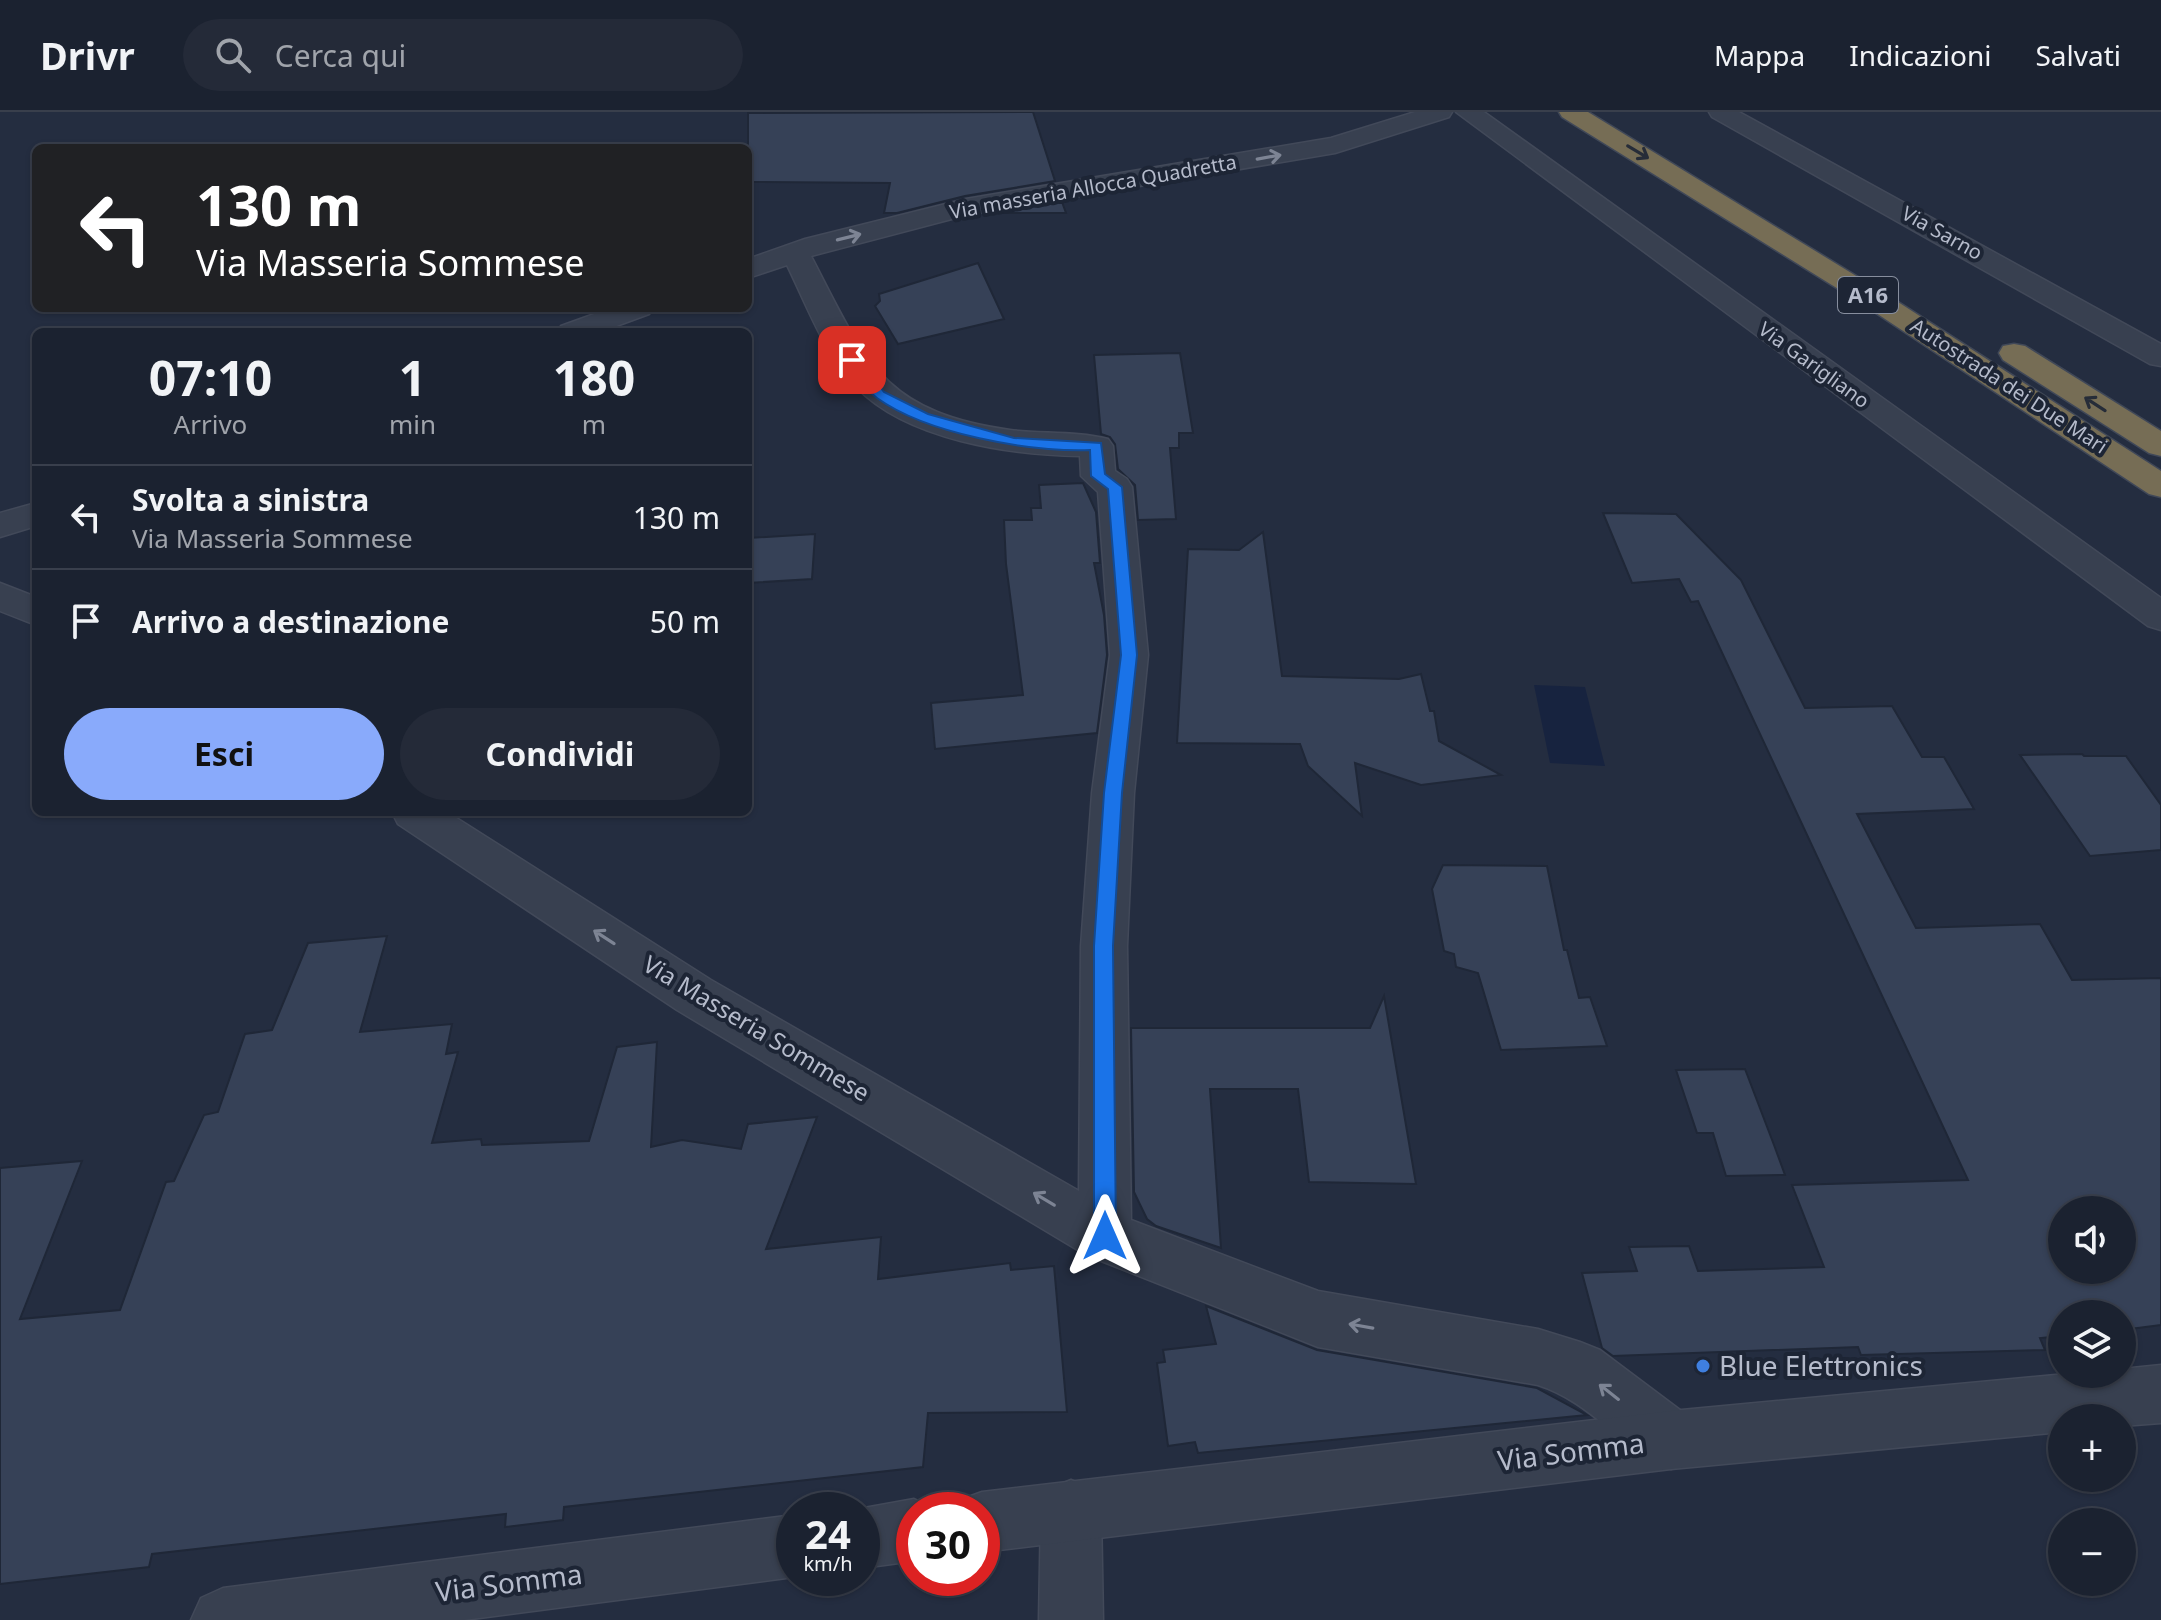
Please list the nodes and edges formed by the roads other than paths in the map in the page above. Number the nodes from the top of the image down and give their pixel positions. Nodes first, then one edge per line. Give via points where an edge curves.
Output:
1 (1440, 112) edge
2 (1468, 112) edge
3 (1571, 112) edge
4 (1617, 112) edge
5 (1721, 112) edge
6 (1739, 183) dead end
7 (795, 252) junction
8 (752, 268) edge
9 (628, 312) edge
10 (583, 328) edge
11 (1987, 336) dead end
12 (2161, 357) edge
13 (2161, 446) edge
14 (2161, 486) edge
15 (32, 515) edge
16 (0, 525) edge
17 (0, 596) edge
18 (32, 610) edge
19 (2161, 617) edge
20 (419, 816) edge
21 (1105, 1236) junction
22 (2161, 1394) edge
23 (1671, 1440) junction
24 (1071, 1510) junction
25 (1000, 1520) edge
26 (776, 1548) edge
27 (223, 1620) edge
28 (1071, 1620) edge

7 -> 1 street, Via masseria Allocca Quadretta via 966,207 1335,145
2 - 19 street, Via Garigliano
3 -> 14 highway, Autostrada dei Due Mari / A16 via 1874,299
4 - 6 highway
5 - 12 street, Via Sarno
7 - 8 street, Via masseria Allocca Quadretta
7 - 21 street via 852,360 880,394 923,417 973,433 1061,447 1096,446 1098,476 1115,487 1129,655 1113,793 1104,946
9 - 10 street
13 -> 11 highway, Autostrada dei Due Mari
15 - 16 street
17 - 18 street
21 -> 20 street, Via Masseria Sommese via 694,995
23 -> 21 street, Via Masseria Sommese via 1580,1370 1538,1357 1318,1319
22 - 23 street, Via Somma
23 - 24 street, Via Somma
24 - 25 street, Via Somma
24 - 28 street
26 - 27 street, Via Somma

